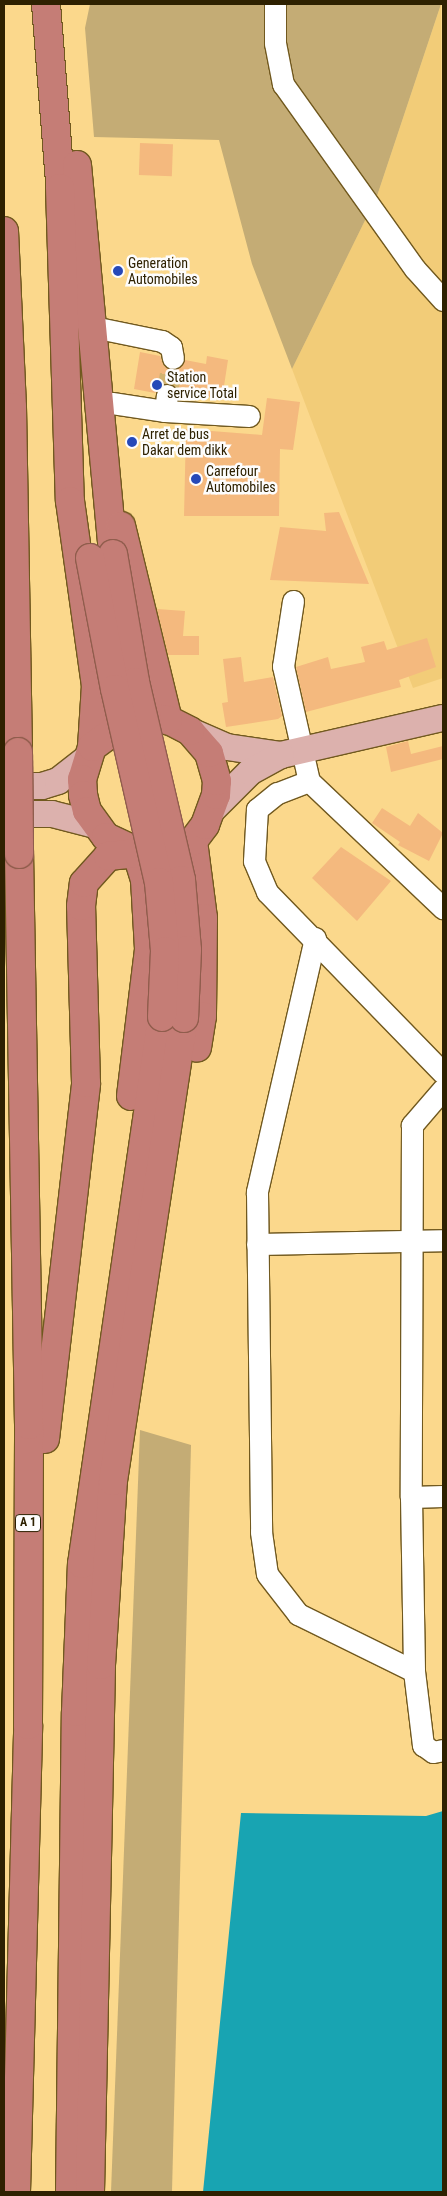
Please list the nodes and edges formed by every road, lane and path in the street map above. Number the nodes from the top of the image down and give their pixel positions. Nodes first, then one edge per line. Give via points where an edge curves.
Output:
1 (46, 4) edge
2 (62, 4) edge
3 (275, 4) edge
4 (60, 188) junction
5 (4, 230) edge
6 (443, 300) edge
7 (94, 318) junction
8 (173, 358) dead end
9 (112, 403) junction
10 (249, 416) dead end
11 (102, 556) junction
12 (293, 601) dead end
13 (443, 718) edge
14 (179, 725) junction
15 (91, 752) junction
16 (291, 754) junction
17 (309, 781) junction
18 (4, 786) edge
19 (213, 809) junction
20 (4, 814) edge
21 (95, 825) junction
22 (193, 841) junction
23 (136, 852) junction
24 (443, 908) edge
25 (315, 938) junction
26 (443, 1073) edge
27 (443, 1089) edge
28 (443, 1240) edge
29 (413, 1241) junction
30 (258, 1244) junction
31 (103, 1477) junction
32 (443, 1496) edge
33 (411, 1497) junction
34 (414, 1670) junction
35 (28, 1725) junction
36 (443, 1750) edge
37 (16, 2192) edge
38 (70, 2192) edge
39 (90, 2192) edge

1 - 4 highway
2 - 7 highway
3 - 6 street via 275,42 283,84 415,269
4 - 11 highway
4 - 15 highway via 70,501 96,685
5 - 35 highway, A 1, bridge via 12,407 29,1425
7 - 8 street via 162,341 171,347
7 - 9 highway
7 - 11 highway
9 - 10 street via 166,403
9 - 14 highway via 122,527
11 - 31 highway, bridge via 115,689 159,882 173,1017
12 - 16 street via 283,666
13 - 16 main road
14 - 15 highway via 147,717 126,722
14 - 16 main road via 226,747
14 - 19 highway via 201,741 214,766 217,780
15 - 18 main road via 58,781 42,786
15 - 21 highway via 82,779 83,795
16 - 17 street
16 - 19 main road via 250,772
17 - 24 street
17 - 25 street via 262,802 256,809 253,836 254,861 267,892
19 - 22 highway
20 - 21 main road via 52,814
21 - 23 highway via 120,846
22 - 23 highway via 178,849
22 - 31 highway via 203,918 202,1016 186,1128
23 - 31 highway via 145,880 149,949 111,1237
23 - 35 highway via 108,856 99,862 84,883 81,906 86,1083 48,1402
25 - 26 street
25 - 30 street via 258,1192
27 - 29 street via 412,1125
28 - 29 street
29 - 30 street
29 - 33 street
30 - 34 street via 261,1532 267,1574 298,1614
31 - 38 highway via 82,1564 76,1712
31 - 39 highway
32 - 33 street
33 - 34 street
34 - 36 street via 423,1745 433,1752
35 - 37 highway, A 1

